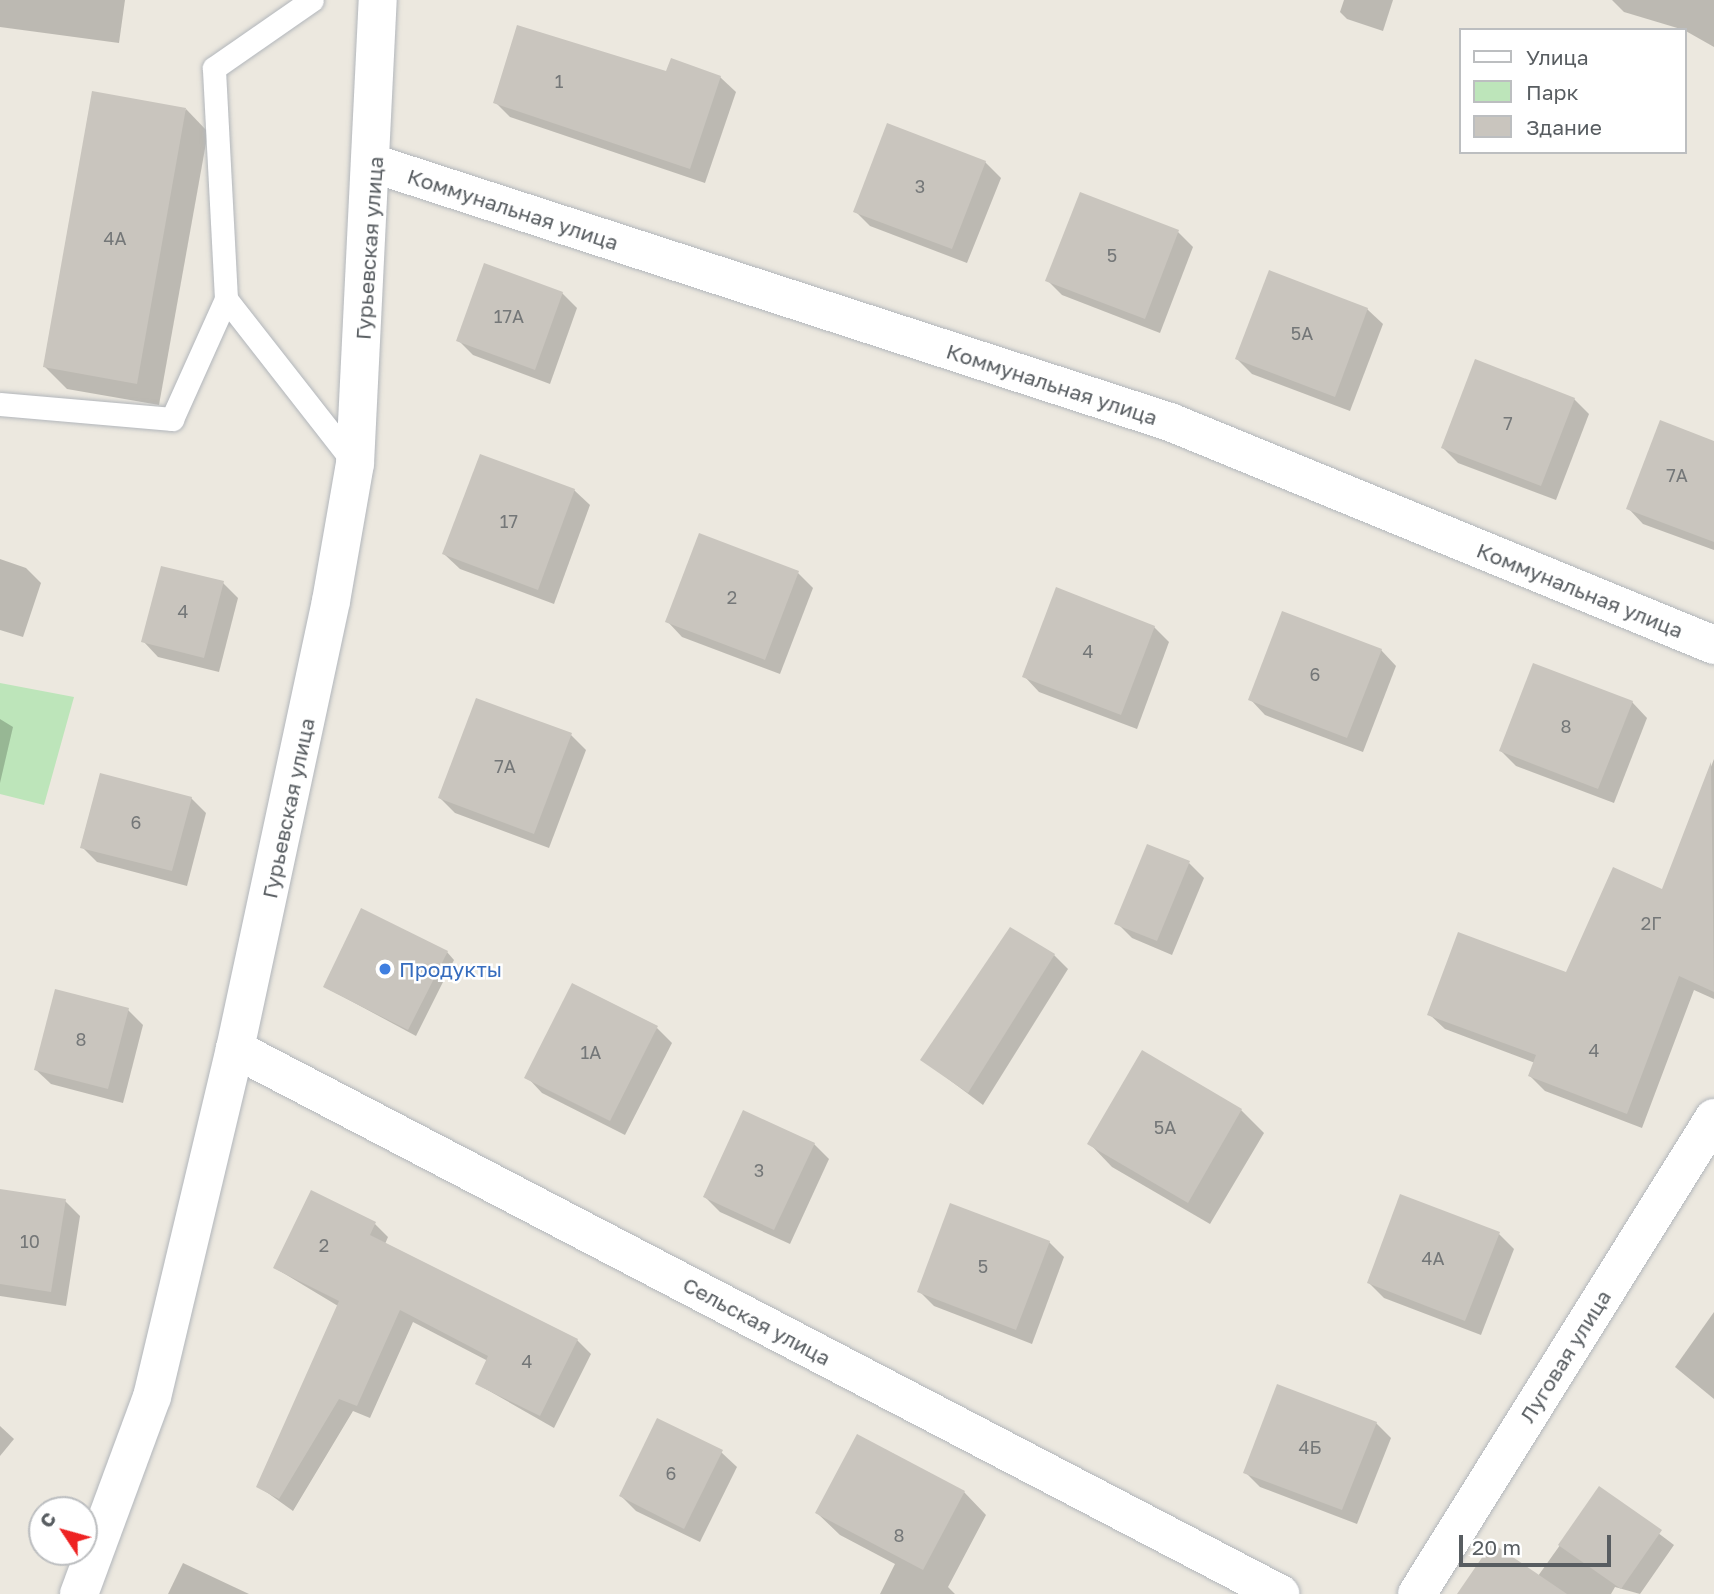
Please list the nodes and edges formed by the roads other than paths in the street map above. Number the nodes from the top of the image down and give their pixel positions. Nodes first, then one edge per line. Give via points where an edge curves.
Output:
1 (312, 0) edge
2 (379, 0) edge
3 (375, 164) junction
4 (226, 299) junction
5 (0, 404) edge
6 (355, 464) junction
7 (1714, 645) edge
8 (235, 1049) junction
9 (1714, 1118) edge
10 (79, 1594) edge
11 (1280, 1594) edge
12 (1417, 1594) edge

1 - 4 lane via 214,68
2 - 3 street, Гурьевская улица
3 - 6 street, Гурьевская улица
3 - 7 street, Коммунальная улица via 1170,422
4 - 5 lane via 172,419
4 - 6 lane
6 - 8 street, Гурьевская улица
8 - 10 street, Гурьевская улица via 152,1397
8 - 11 street, Сельская улица
9 - 12 street, Луговая улица

